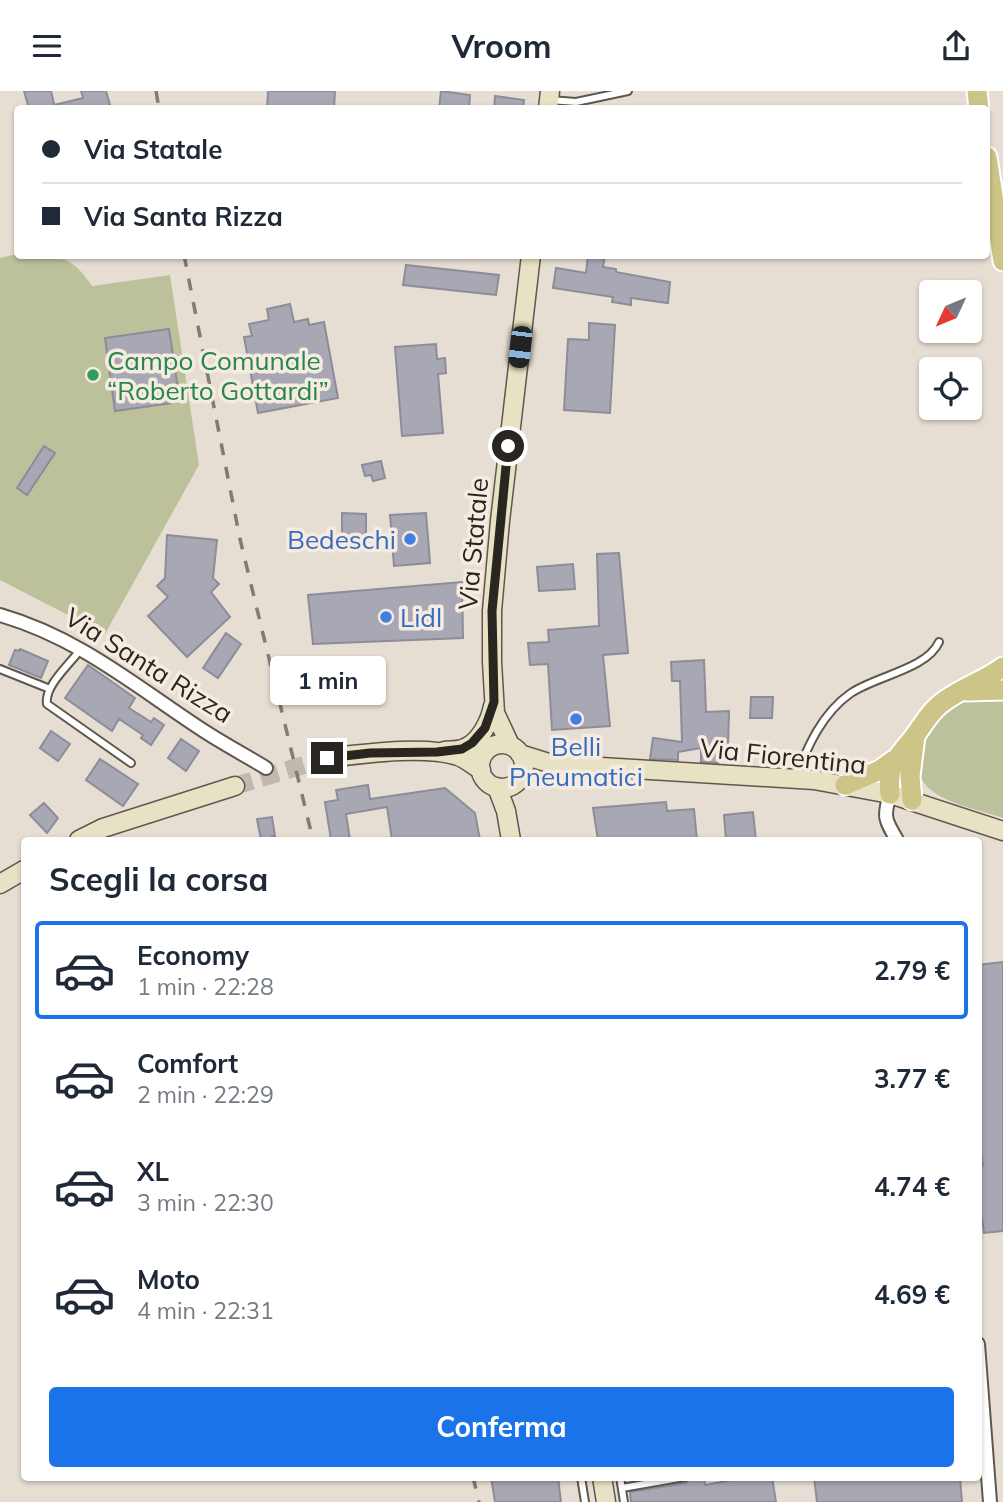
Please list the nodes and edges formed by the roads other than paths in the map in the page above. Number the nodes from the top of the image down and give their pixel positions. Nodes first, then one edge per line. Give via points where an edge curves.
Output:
1 (628, 91) edge
2 (549, 100) edge
3 (990, 176) edge
4 (531, 259) edge
5 (1003, 261) edge
6 (0, 615) edge
7 (939, 642) dead end
8 (82, 649) junction
9 (1003, 667) edge
10 (0, 670) edge
11 (50, 689) junction
12 (1003, 690) edge
13 (963, 691) junction
14 (495, 708) junction
15 (915, 736) junction
16 (462, 749) junction
17 (487, 749) junction
18 (515, 750) junction
19 (437, 752) junction
20 (327, 758) tunnel mouth
21 (894, 760) junction
22 (131, 763) dead end
23 (552, 764) junction
24 (266, 768) dead end
25 (481, 770) junction
26 (794, 779) junction
27 (511, 783) junction
28 (845, 785) junction
29 (235, 786) tunnel mouth
30 (890, 794) junction
31 (912, 800) junction
32 (1003, 831) edge
33 (510, 832) edge
34 (85, 837) edge
35 (895, 837) edge
36 (21, 872) edge
37 (0, 884) edge
38 (982, 1396) edge
39 (582, 1481) edge
40 (603, 1481) edge
41 (621, 1481) edge
42 (662, 1481) edge
43 (622, 1488) junction
44 (585, 1502) edge
45 (606, 1502) edge
46 (624, 1502) edge
47 (990, 1502) edge

1 - 2 lane via 576,102
3 - 5 main road
4 - 14 street, Via Statale via 496,557
6 - 8 street, Via Santa Rizza
7 - 26 lane via 930,656 866,685 841,702 819,727
8 - 11 lane
8 - 24 street, Via Santa Rizza
9 - 13 main road
10 - 11 lane
11 - 22 lane via 46,700 52,709
12 - 13 main road
13 - 15 main road via 937,707
14 - 16 street via 485,728
14 - 17 street, Via Statale
14 - 18 street, Via Statale
15 - 21 main road
15 - 31 main road
16 - 17 street
16 - 19 street
17 - 18 street via 499,744
17 - 25 street, Via Statale
18 - 23 street, Via Fiorentina
18 - 27 street, Via Statale via 524,765
19 - 20 street
19 - 25 street via 460,757
21 - 28 main road
21 - 30 main road
23 - 26 street, Via Fiorentina
23 - 27 street, Via Fiorentina
25 - 27 street, Via Statale via 486,781
26 - 28 street, Via Fiorentina
27 - 33 street, Via Statale
28 - 30 street, Via Fiorentina
29 - 34 street
30 - 31 street, Via Fiorentina
30 - 35 street via 884,812
31 - 32 street, Via Fiorentina
36 - 37 street
38 - 47 street
39 - 44 lane
40 - 45 street
41 - 43 lane
42 - 43 lane
43 - 46 lane

